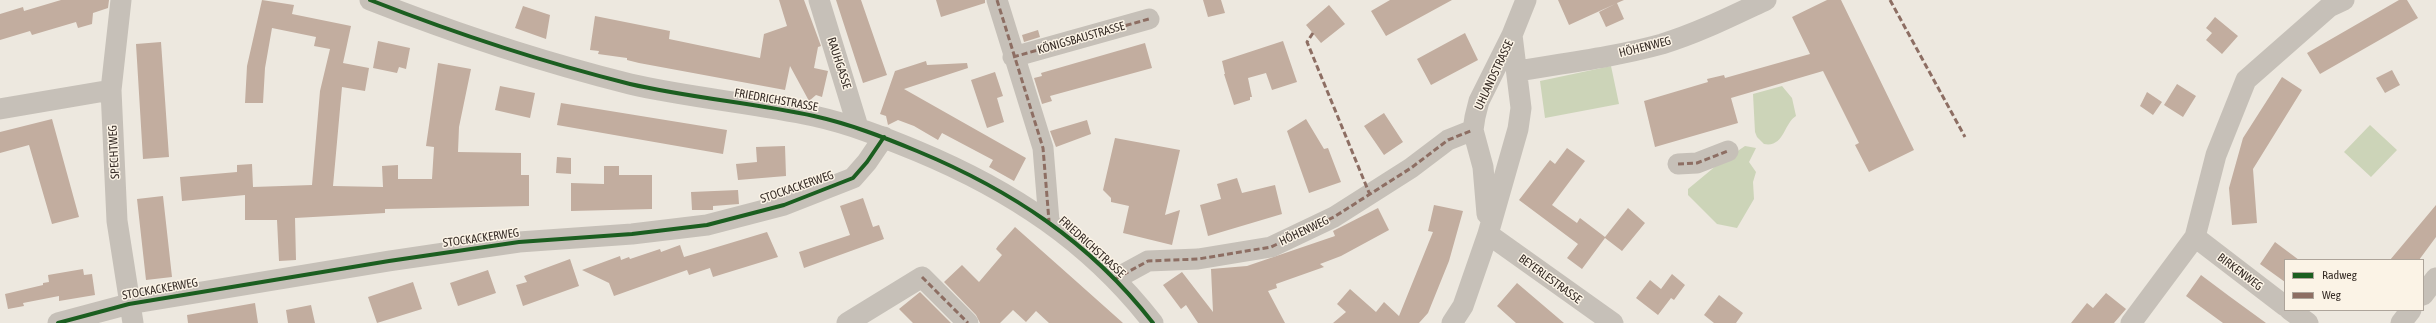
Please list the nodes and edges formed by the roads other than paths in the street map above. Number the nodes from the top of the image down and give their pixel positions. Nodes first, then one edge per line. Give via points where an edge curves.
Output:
1 (120, 0) edge
2 (370, 0) edge
3 (819, 0) edge
4 (997, 0) edge
5 (1526, 0) edge
6 (1766, 0) edge
7 (2344, 0) edge
8 (1149, 19) dead end
9 (1512, 35) junction
10 (1013, 57) junction
11 (1517, 71) junction
12 (111, 90) junction
13 (0, 109) edge
14 (858, 127) junction
15 (1473, 130) junction
16 (884, 137) junction
17 (1728, 151) dead end
18 (1678, 164) dead end
19 (1049, 221) junction
20 (1488, 234) junction
21 (2195, 237) junction
22 (2436, 278) edge
23 (1115, 279) junction
24 (2424, 293) edge
25 (2284, 305) edge
26 (2291, 311) edge
27 (2410, 311) edge
28 (131, 314) edge
29 (58, 323) edge
30 (847, 323) edge
31 (968, 323) edge
32 (1152, 323) edge
33 (1452, 323) edge
34 (1613, 323) edge
35 (2131, 323) edge
36 (2308, 323) edge
37 (2401, 323) edge

1 - 12 street, SPECHTWEG
2 - 14 street, FRIEDRICHSTRASSE via 496,45 631,84 813,116
3 - 14 street, RAUHGASSE
4 - 10 street
5 - 9 street, UHLANDSTRASSE
6 - 11 street, HÖHENWEG via 1703,29 1662,44 1625,53
7 - 21 street via 2329,7 2246,80 2216,154
8 - 10 street, KÖNIGSBAUSTRASSE
9 - 11 street, UHLANDSTRASSE
9 - 15 street, UHLANDSTRASSE via 1479,101
10 - 19 street via 1043,148
11 - 20 street, UHLANDSTRASSE via 1521,108 1518,130
12 - 13 street
12 - 28 street, SPECHTWEG via 117,221
14 - 16 street, FRIEDRICHSTRASSE
15 - 20 street, UHLANDSTRASSE via 1483,166
15 - 23 street, HÖHENWEG via 1448,140 1334,217 1271,247 1198,259 1148,261
16 - 19 street, FRIEDRICHSTRASSE via 965,171
16 - 28 street, STOCKACKERWEG via 853,178 784,205 707,225 632,234 520,242 389,261
17 - 18 street via 1697,163
19 - 23 street, FRIEDRICHSTRASSE
20 - 33 street, UHLANDSTRASSE via 1463,306
20 - 34 street, BEYERLESTRASSE
21 - 25 street, BIRKENWEG
21 - 35 street
22 - 24 street
23 - 32 street, FRIEDRICHSTRASSE
26 - 36 street
27 - 37 street
28 - 29 street, STOCKACKERWEG
30 - 31 street via 922,277

